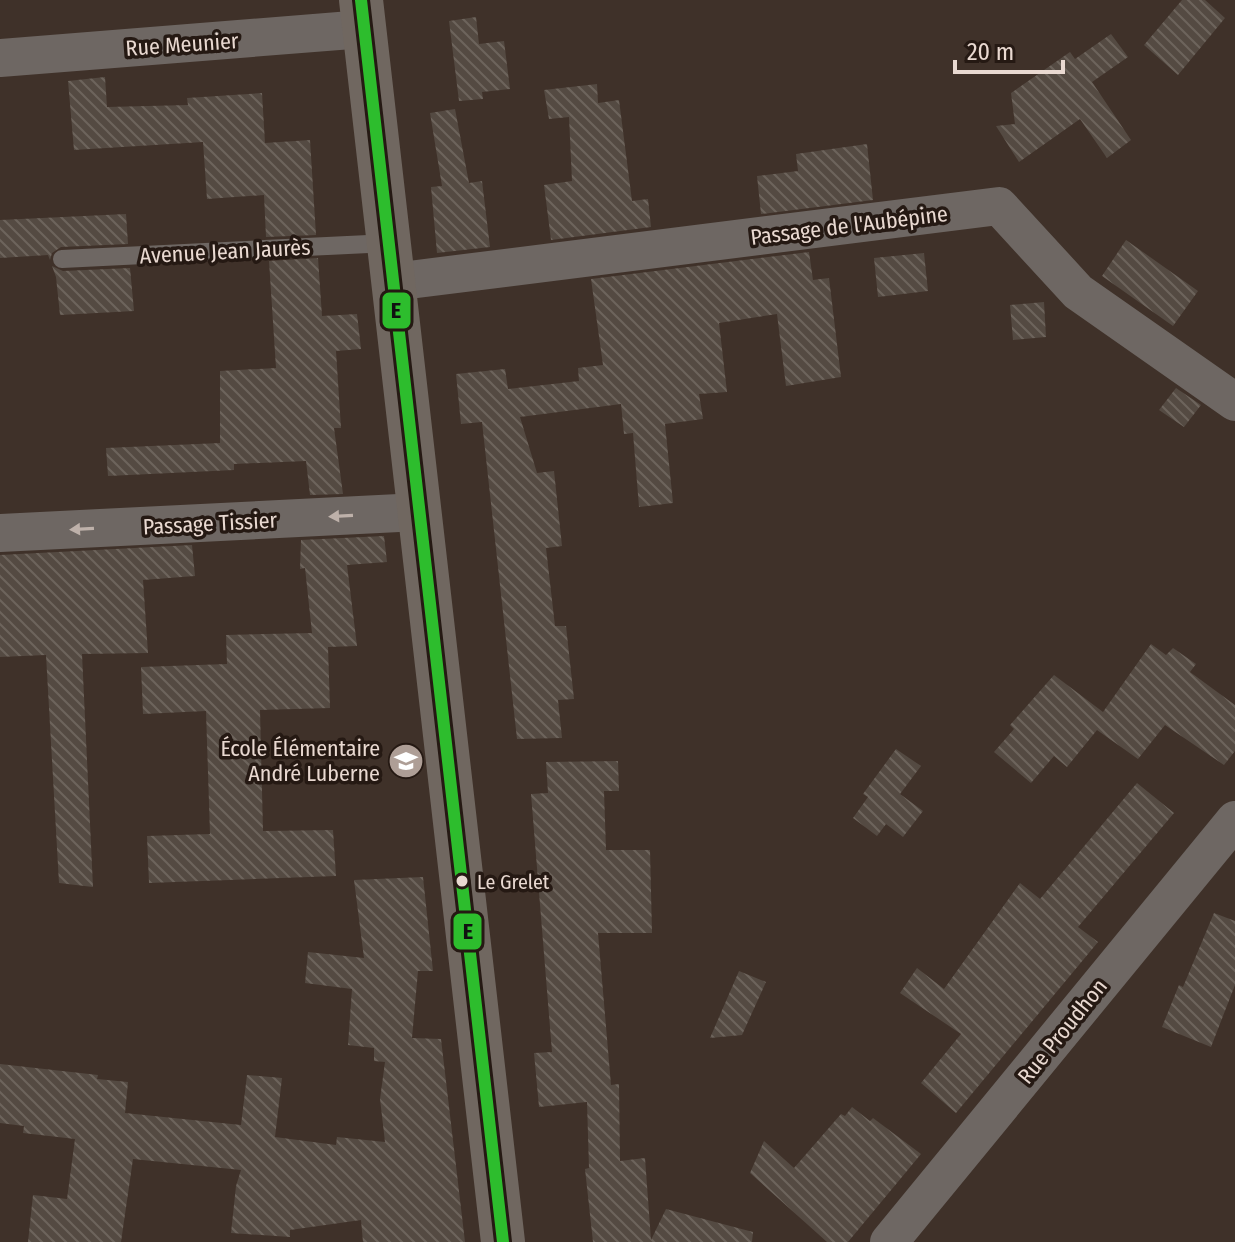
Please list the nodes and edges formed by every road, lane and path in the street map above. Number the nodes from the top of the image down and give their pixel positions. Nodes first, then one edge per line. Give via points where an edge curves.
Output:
1 (363, 15) edge
2 (0, 58) edge
3 (62, 259) dead end
4 (391, 262) junction
5 (1235, 402) edge
6 (419, 512) junction
7 (0, 533) edge
8 (1235, 820) edge
9 (503, 1242) edge
10 (889, 1242) edge

1 - 2 street, Rue Meunier
1 - 4 main road
3 - 4 lane, Avenue Jean Jaurès
4 - 5 street, Passage de l'Aubépine via 999,206 1078,292
4 - 6 main road
6 -> 7 street, Passage Tissier
6 - 9 main road
8 - 10 street, Rue Proudhon

